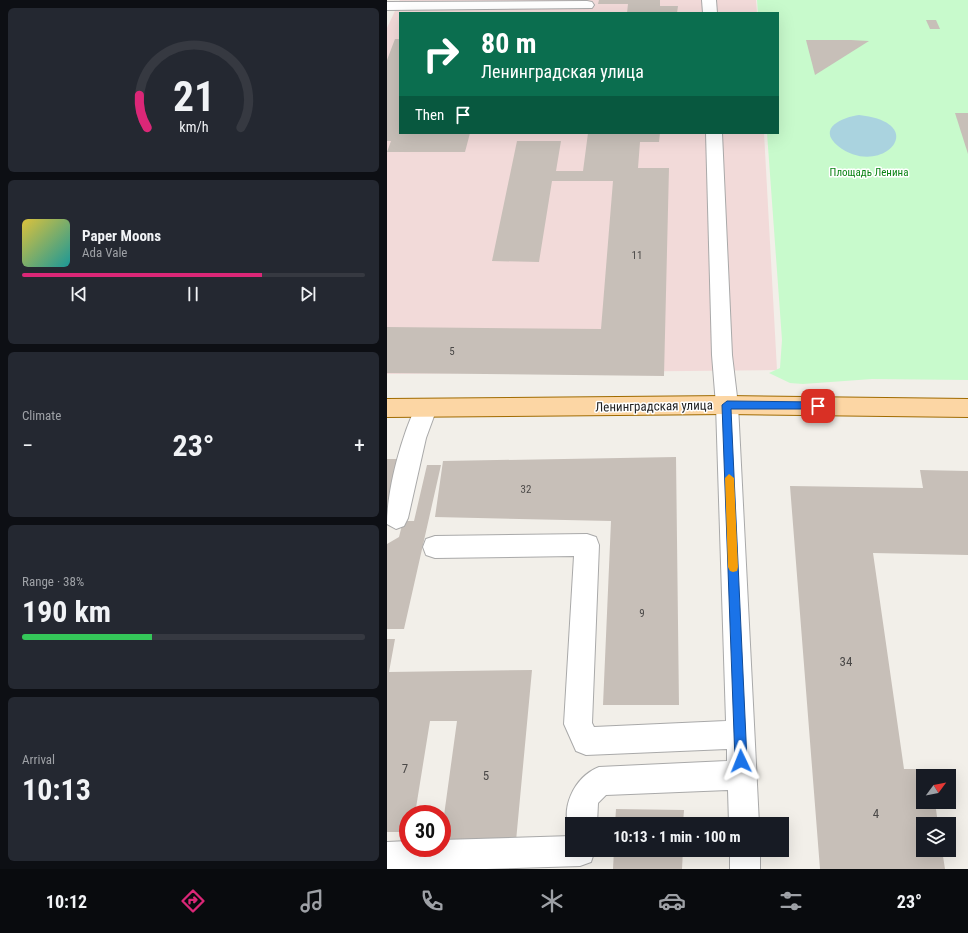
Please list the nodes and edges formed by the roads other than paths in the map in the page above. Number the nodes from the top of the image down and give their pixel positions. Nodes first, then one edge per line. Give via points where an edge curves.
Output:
1 (709, 0) edge
2 (387, 6) edge
3 (587, 6) edge
4 (710, 12) edge
5 (714, 134) edge
6 (727, 405) junction
7 (387, 408) edge
8 (426, 408) junction
9 (968, 408) edge
10 (396, 518) dead end
11 (435, 547) dead end
12 (740, 734) junction
13 (742, 775) junction
14 (582, 817) edge
15 (744, 817) edge
16 (565, 849) edge
17 (387, 857) edge
18 (745, 857) edge
19 (745, 869) edge

1 - 4 street
2 - 3 street
5 - 6 street via 722,355
6 - 8 main road, Ленинградская улица
6 - 9 main road, Ленинградская улица
6 - 12 street
7 - 8 main road, Ленинградская улица
8 - 10 street via 415,438
11 - 12 street via 587,545 578,724 586,741
12 - 13 street
13 - 14 street via 599,782 584,797
13 - 15 street
16 - 17 street
18 - 19 street

